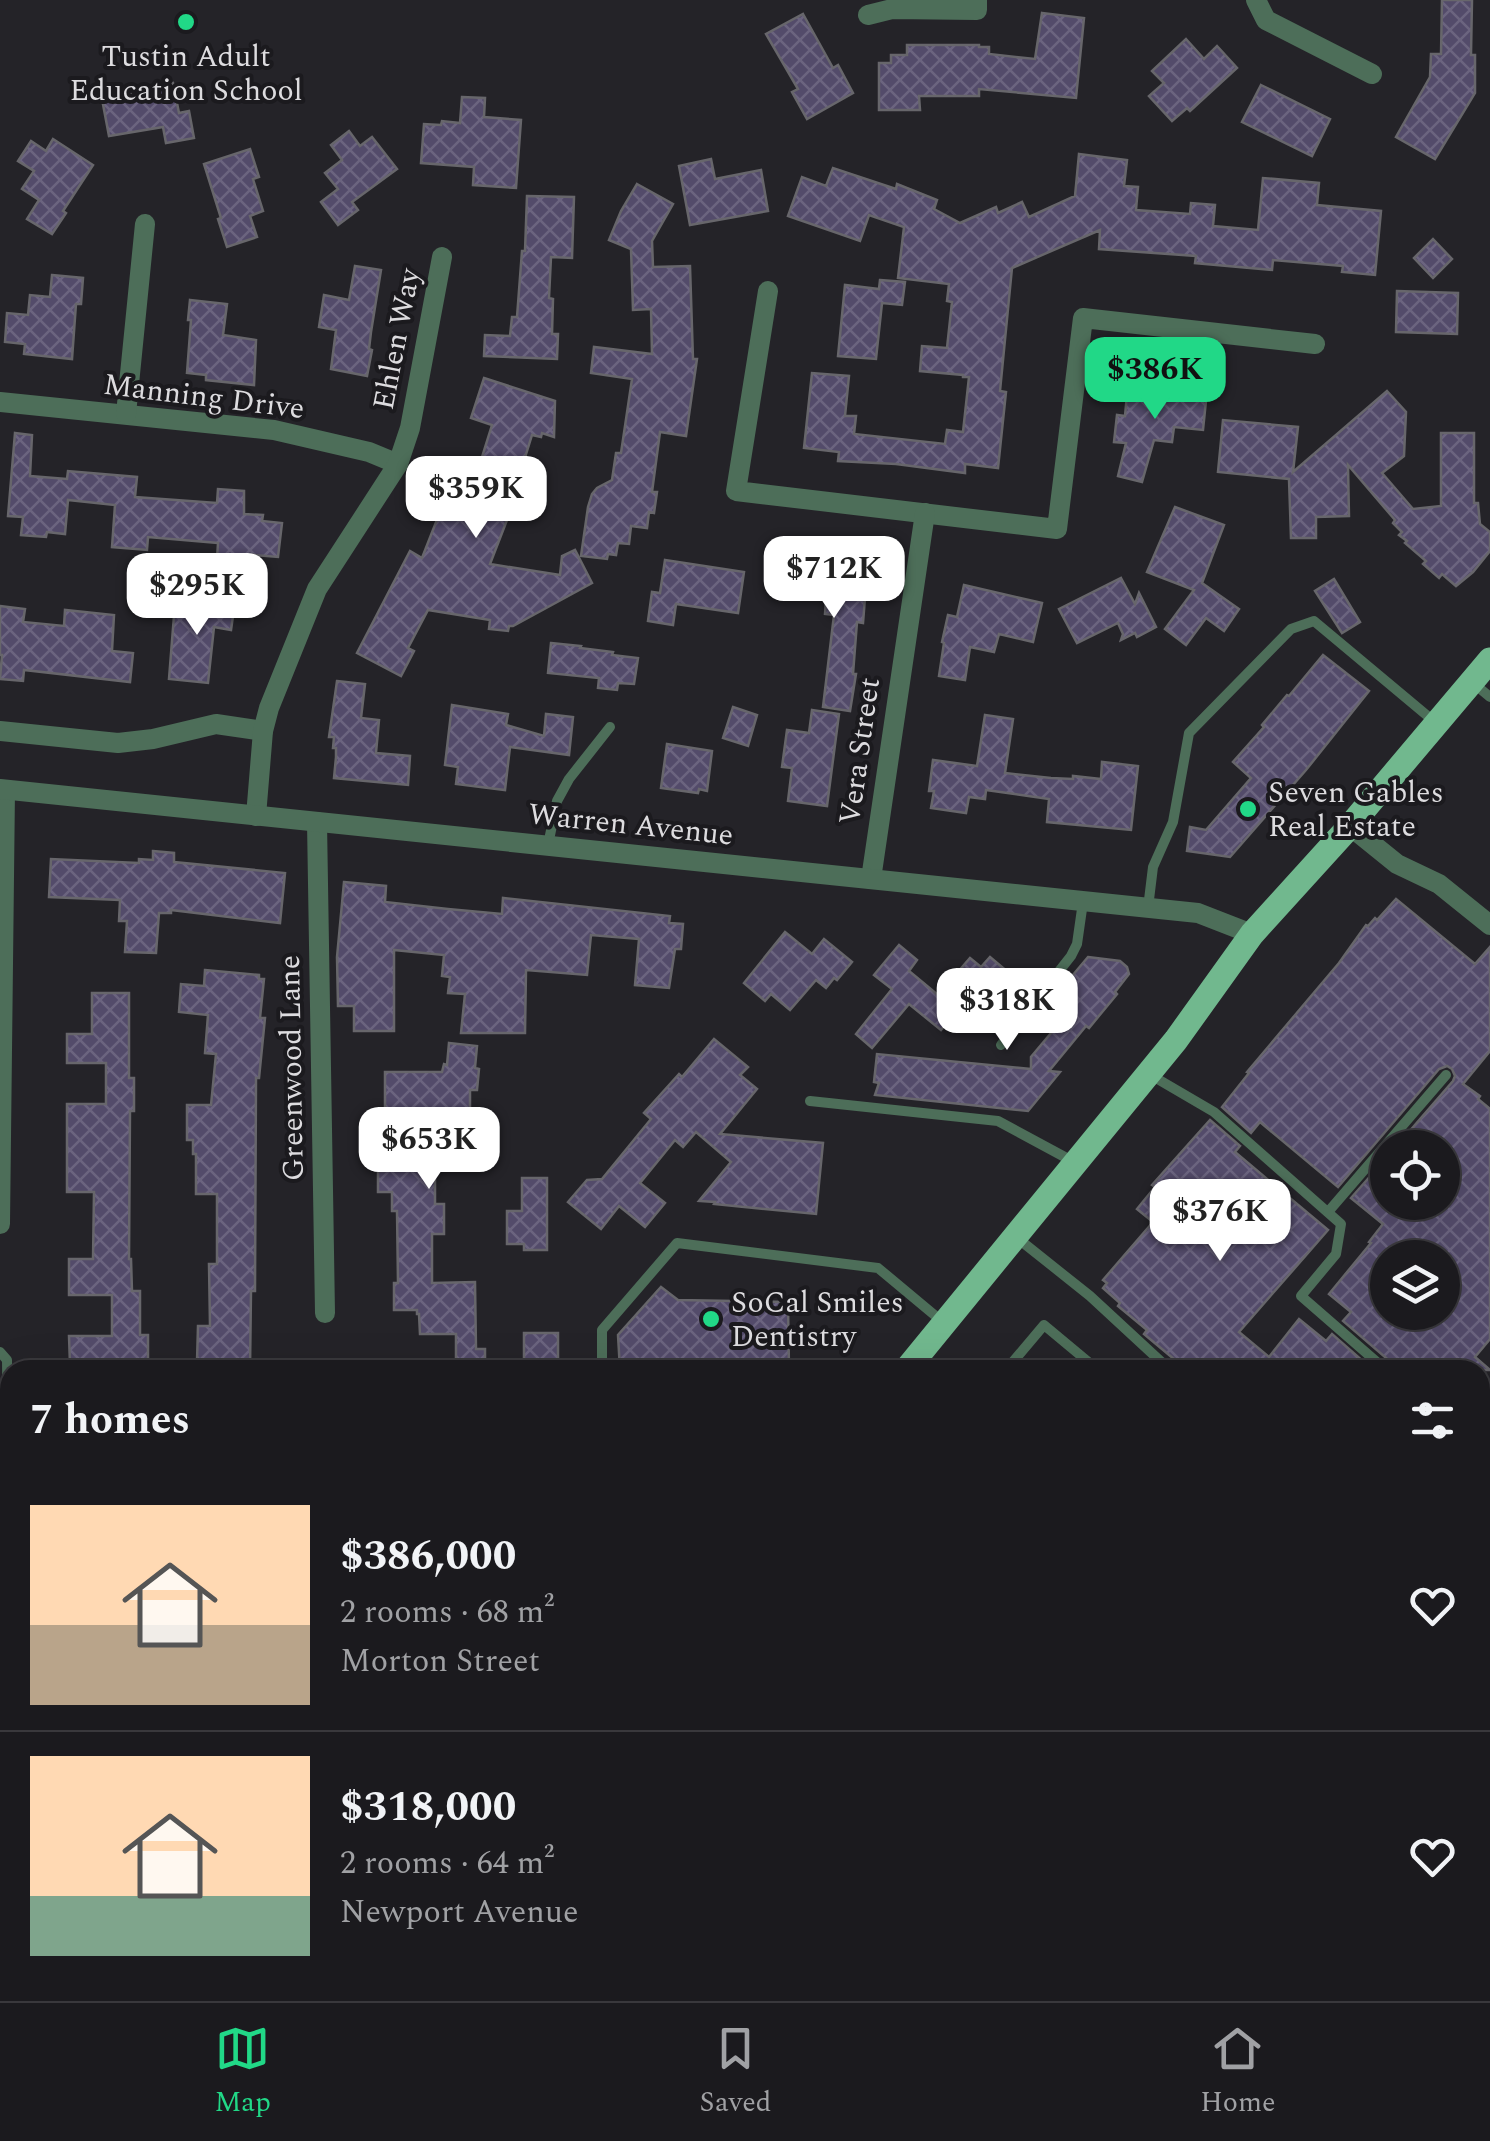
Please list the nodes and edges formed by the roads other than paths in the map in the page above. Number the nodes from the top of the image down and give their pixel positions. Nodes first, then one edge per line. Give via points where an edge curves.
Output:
1 (977, 0) edge
2 (1256, 0) edge
3 (868, 14) dead end
4 (1372, 74) dead end
5 (145, 224) dead end
6 (442, 257) dead end
7 (768, 291) dead end
8 (1315, 344) dead end
9 (0, 402) edge
10 (126, 414) junction
11 (398, 464) junction
12 (925, 513) junction
13 (1490, 660) edge
14 (1481, 689) edge
15 (1437, 724) junction
16 (610, 727) dead end
17 (0, 731) edge
18 (263, 731) junction
19 (2, 789) edge
20 (256, 816) junction
21 (317, 822) junction
22 (1350, 826) junction
23 (548, 846) junction
24 (871, 880) junction
25 (1084, 902) junction
26 (1148, 908) junction
27 (1490, 925) edge
28 (1252, 934) junction
29 (1000, 1045) dead end
30 (1148, 1074) junction
31 (1446, 1076) dead end
32 (810, 1101) dead end
33 (1075, 1163) junction
34 (1328, 1212) junction
35 (0, 1224) edge
36 (1015, 1237) junction
37 (325, 1313) dead end
38 (944, 1323) junction
39 (602, 1360) edge
40 (914, 1360) edge
41 (1014, 1360) edge
42 (1086, 1360) edge
43 (1159, 1360) edge
44 (1375, 1360) edge

1 - 3 street via 977,10
2 - 4 street via 1266,20
5 - 10 street
6 - 11 street, Ehlen Way
7 - 12 street via 736,491
8 - 12 street via 1083,318 1056,529
9 - 10 street, Manning Drive
10 - 11 street, Manning Drive via 274,430
11 - 18 street, Ehlen Way via 317,589
12 - 24 street, Vera Street
13 - 14 main road
14 - 15 main road
15 - 22 main road
15 - 26 lane via 1314,621 1291,628 1189,733 1173,822 1152,867
16 - 23 lane via 568,778
17 - 18 street via 118,743 216,724
18 - 20 street, Ehlen Way
19 - 20 street, Warren Avenue
19 - 35 street
20 - 21 street, Warren Avenue
21 - 23 street, Warren Avenue
21 - 37 street, Greenwood Lane
22 - 27 street
22 - 28 main road
23 - 24 street, Warren Avenue
24 - 25 street, Warren Avenue
25 - 26 street, Warren Avenue
25 - 29 lane via 1071,956
26 - 28 street, Warren Avenue via 1198,913
28 - 30 main road
30 - 33 main road
30 - 34 lane via 1214,1112
31 - 34 lane
32 - 33 lane via 998,1121
33 - 36 main road
34 - 44 lane via 1341,1224 1336,1254 1301,1296
36 - 38 main road
36 - 43 lane
38 - 39 lane via 878,1268 677,1243 602,1330
38 - 40 main road
41 - 42 lane via 1044,1325

